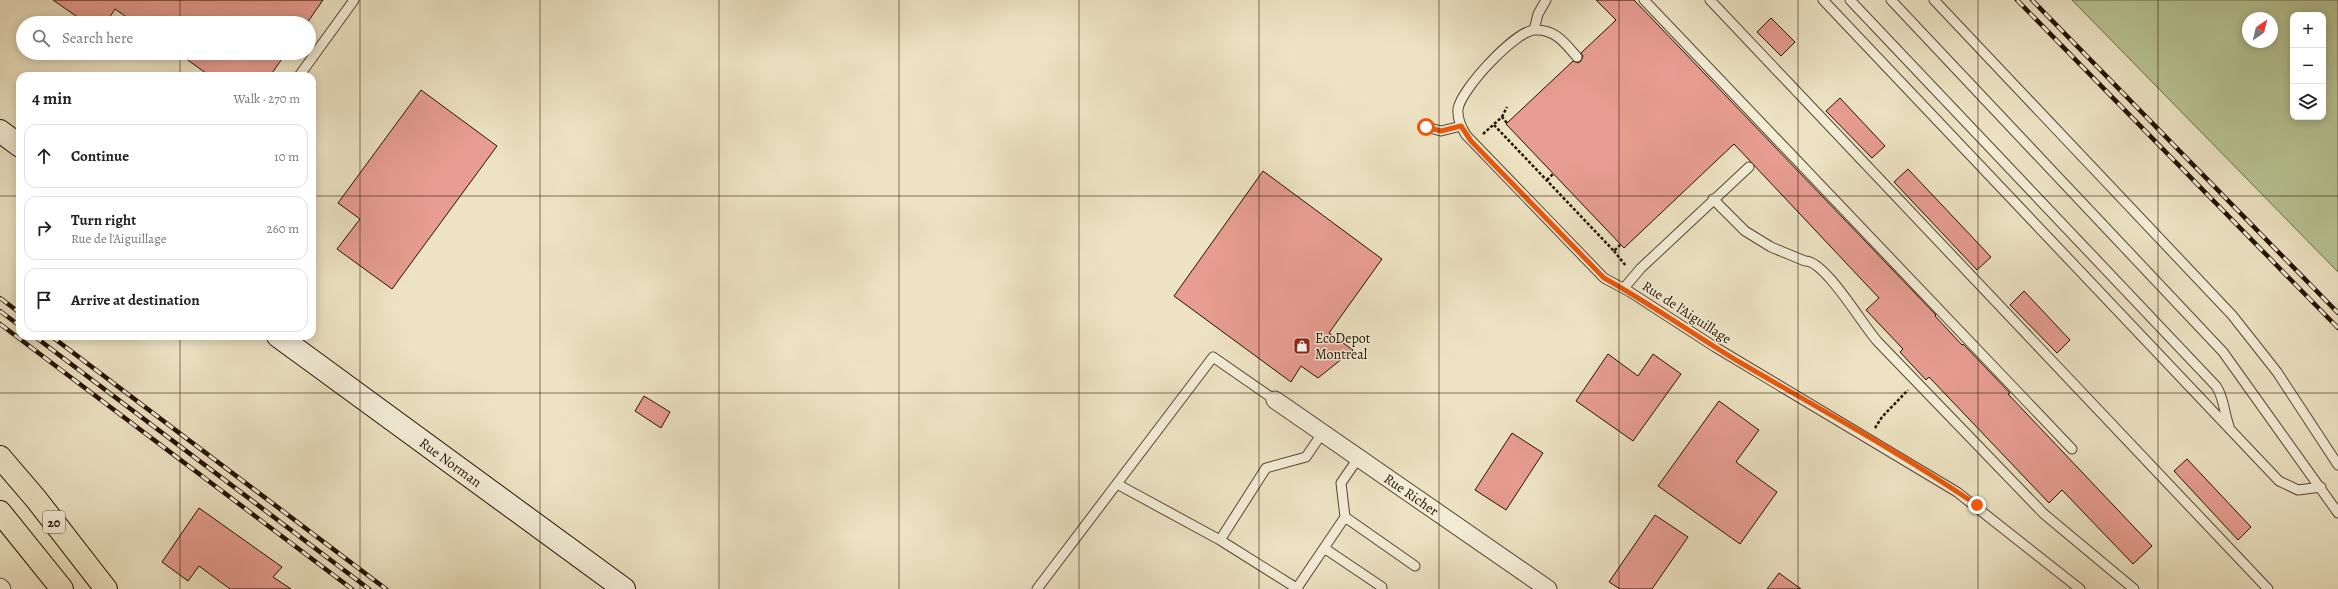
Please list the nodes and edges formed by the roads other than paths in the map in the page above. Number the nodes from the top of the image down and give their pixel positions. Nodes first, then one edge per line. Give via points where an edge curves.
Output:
1 (354, 0) edge
2 (1546, 0) edge
3 (1644, 0) edge
4 (1710, 0) edge
5 (1823, 0) edge
6 (1850, 0) edge
7 (1891, 0) edge
8 (1934, 0) edge
9 (1534, 30) junction
10 (316, 53) edge
11 (1577, 56) dead end
12 (311, 60) edge
13 (302, 72) edge
14 (1461, 126) junction
15 (1426, 127) dead end
16 (0, 131) edge
17 (16, 143) edge
18 (1749, 167) dead end
19 (1713, 199) junction
20 (1624, 288) junction
21 (283, 340) edge
22 (1275, 400) joint
23 (2230, 429) junction
24 (1323, 432) junction
25 (2072, 449) dead end
26 (0, 457) edge
27 (1359, 457) junction
28 (2338, 466) edge
29 (1117, 484) junction
30 (2321, 487) junction
31 (0, 512) edge
32 (2338, 513) edge
33 (1345, 517) junction
34 (1220, 540) junction
35 (1324, 548) junction
36 (1415, 566) dead end
37 (1382, 587) dead end
38 (62, 589) edge
39 (106, 589) edge
40 (624, 589) edge
41 (1037, 589) edge
42 (1297, 589) edge
43 (1548, 589) edge
44 (2080, 589) edge
45 (2134, 589) edge
46 (2268, 589) edge

1 - 10 lane
2 - 9 lane via 1538,14
3 - 25 lane
4 - 46 lane
5 - 23 lane
6 - 23 lane via 2216,386
7 - 30 lane via 2207,334 2249,386
8 - 28 lane via 2232,315 2277,372
9 - 11 lane via 1554,34
9 - 14 lane, Rue de l'Aiguillage via 1525,33 1491,62 1465,91 1458,109
12 - 13 lane
14 - 15 lane via 1441,131
14 - 20 lane, Rue de l'Aiguillage via 1471,141 1596,272
16 - 17 street
18 - 19 lane
19 - 20 lane
19 - 45 lane via 1745,231 1771,247 1804,261 1810,261 1820,268 1837,286 1878,342 2044,514
20 - 44 lane, Rue de l'Aiguillage via 1715,347 1962,495
21 - 40 street, Rue Norman
22 - 24 street, Rue Richer
22 - 29 lane via 1213,357
23 - 30 lane via 2284,484 2298,490
24 - 27 street, Rue Richer
24 - 34 lane via 1306,457 1266,468
26 - 39 highway, 20
27 - 33 lane via 1342,483
27 - 43 street, Rue Richer
29 - 34 lane
29 - 41 lane
30 - 32 lane
31 - 38 highway, 20
33 - 35 lane
33 - 36 lane
34 - 42 lane
35 - 37 lane
35 - 42 lane

